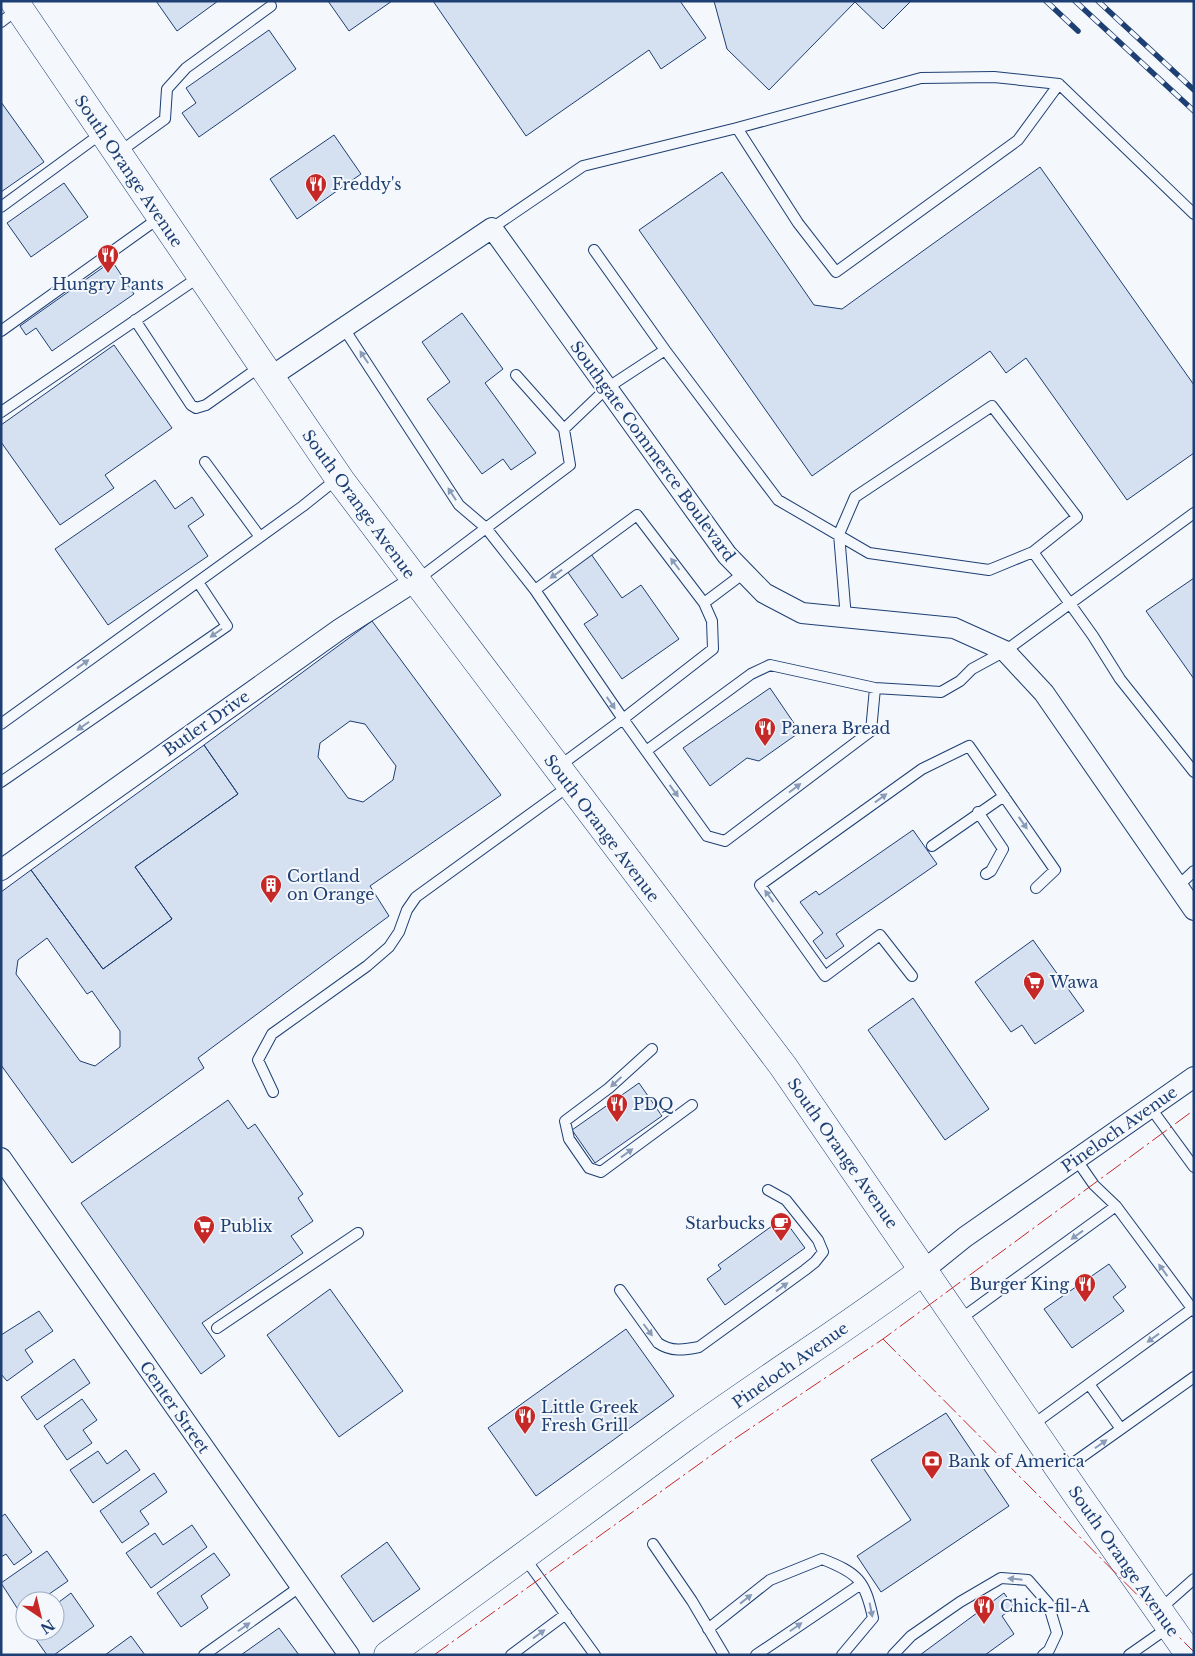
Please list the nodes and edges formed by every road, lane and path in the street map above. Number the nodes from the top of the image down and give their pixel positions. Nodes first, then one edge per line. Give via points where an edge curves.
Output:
1 (271, 6) dead end
2 (11, 11) edge
3 (1059, 84) junction
4 (737, 128) junction
5 (110, 143) junction
6 (1, 207) edge
7 (1194, 214) edge
8 (160, 217) junction
9 (492, 228) junction
10 (594, 250) dead end
11 (200, 276) junction
12 (136, 320) junction
13 (343, 327) junction
14 (1, 331) edge
15 (665, 350) junction
16 (265, 372) junction
17 (516, 375) dead end
18 (607, 388) junction
19 (1, 412) edge
20 (564, 429) junction
21 (206, 462) dead end
22 (339, 478) junction
23 (1194, 514) edge
24 (486, 528) junction
25 (839, 534) junction
26 (260, 537) junction
27 (1033, 552) junction
28 (744, 573) junction
29 (415, 581) junction
30 (198, 582) junction
31 (535, 590) junction
32 (704, 603) junction
33 (1070, 603) junction
34 (846, 618) junction
35 (1005, 651) junction
36 (875, 688) junction
37 (623, 719) junction
38 (1, 724) edge
39 (646, 751) junction
40 (1194, 772) edge
41 (563, 777) junction
42 (1, 782) edge
43 (1004, 796) junction
44 (978, 812) junction
45 (932, 846) dead end
46 (1, 870) edge
47 (1194, 871) edge
48 (986, 874) dead end
49 (1178, 886) junction
50 (1036, 888) dead end
51 (1194, 910) edge
52 (912, 976) dead end
53 (652, 1049) dead end
54 (1194, 1076) edge
55 (273, 1092) dead end
56 (692, 1105) dead end
57 (1150, 1107) junction
58 (1, 1158) edge
59 (1076, 1159) junction
60 (1194, 1167) edge
61 (768, 1190) dead end
62 (1116, 1206) junction
63 (358, 1233) dead end
64 (924, 1270) junction
65 (620, 1290) dead end
66 (1193, 1310) edge
67 (958, 1320) junction
68 (217, 1328) dead end
69 (1194, 1377) edge
70 (1089, 1384) junction
71 (1030, 1426) junction
72 (1121, 1429) junction
73 (1061, 1472) junction
74 (653, 1544) dead end
75 (524, 1557) junction
76 (1194, 1579) edge
77 (861, 1584) junction
78 (301, 1586) junction
79 (566, 1614) junction
80 (1164, 1618) junction
81 (708, 1629) junction
82 (204, 1655) edge
83 (349, 1655) edge
84 (388, 1655) edge
85 (511, 1655) edge
86 (596, 1655) edge
87 (724, 1655) edge
88 (756, 1655) edge
89 (842, 1655) edge
90 (893, 1655) edge
91 (1043, 1655) edge
92 (1129, 1655) edge
93 (1190, 1655) edge

1 - 5 lane via 186,68 167,89 165,119
2 - 5 main road, South Orange Avenue
3 - 4 lane via 994,77 921,78
3 - 4 lane via 1018,140 836,272 798,223
3 - 7 lane
4 - 9 lane via 583,166
5 - 6 lane
5 - 8 main road, South Orange Avenue
8 - 11 main road, South Orange Avenue
8 - 14 lane
9 - 13 street
9 - 18 street, Southgate Commerce Boulevard
10 - 15 lane
11 - 12 lane
11 - 16 main road, South Orange Avenue
12 - 16 lane via 196,408
12 - 19 lane
13 - 16 street
24 -> 13 lane via 459,505
15 - 18 lane
15 - 25 lane via 778,500
16 - 22 main road, South Orange Avenue
17 - 20 lane
18 - 20 lane
18 - 28 street, Southgate Commerce Boulevard via 727,555
20 - 24 lane via 570,465
21 - 26 lane
22 - 26 lane
22 - 29 main road, South Orange Avenue
23 - 33 lane
24 - 29 lane
24 - 31 lane
25 - 27 lane via 869,553 989,570
25 - 27 lane via 855,498 992,406 1077,517
25 - 34 lane
26 - 30 lane
27 - 33 lane
28 - 32 lane
28 - 34 street, Southgate Commerce Boulevard via 764,593 802,613
29 - 41 main road, South Orange Avenue
29 - 46 street, Butler Drive via 340,628
38 -> 30 lane
30 -> 42 lane via 227,626
32 -> 31 lane via 637,515
31 -> 37 lane
32 - 37 lane via 712,621 713,649
33 - 35 lane
33 - 40 lane via 1120,679
34 - 35 street, Southgate Commerce Boulevard via 954,628
35 - 36 lane via 972,669 941,692
35 - 49 street, Southgate Commerce Boulevard via 1044,693
36 - 39 lane via 770,665 750,674
39 -> 36 lane via 707,836 725,841 871,731
37 - 39 lane
37 - 41 lane
41 - 55 lane via 416,897 389,947 272,1034 258,1060
41 - 64 main road, South Orange Avenue via 783,1066
43 - 44 lane
43 -> 50 lane via 1055,870
52 -> 43 lane via 880,935 825,976 760,885 922,769 969,746
44 - 45 lane
44 - 48 lane via 1003,849
47 - 49 lane
49 - 51 street, Southgate Commerce Boulevard
53 -> 56 lane via 609,1088 565,1121 569,1138 589,1168 601,1172
54 - 57 street, Pineloch Avenue
57 - 59 street, Pineloch Avenue
57 - 60 lane
58 - 78 street, Center Street
59 - 62 lane via 1094,1185
59 - 64 street, Pineloch Avenue
65 -> 61 lane via 658,1343 667,1349 699,1347 805,1270 823,1252 818,1240 786,1200
66 -> 62 lane
62 -> 67 lane
63 - 68 lane
64 - 67 main road, South Orange Avenue
64 - 75 main road, Pineloch Avenue via 686,1437
66 -> 70 lane
67 - 71 main road, South Orange Avenue
69 - 72 lane
70 - 71 lane
70 - 72 lane
71 - 73 main road, South Orange Avenue
73 -> 72 lane
73 - 80 main road, South Orange Avenue
74 - 81 lane
75 - 79 lane
75 - 84 main road, Pineloch Avenue
76 - 80 lane
81 -> 77 lane via 770,1580 822,1559 847,1569
88 -> 77 lane
77 -> 89 lane via 868,1591 873,1618
82 -> 78 lane
78 - 83 street, Center Street
85 -> 79 lane
79 - 86 lane
80 - 92 lane
80 - 93 main road, South Orange Avenue
81 - 87 lane
91 -> 90 lane via 1050,1650 1057,1633 1048,1603 1028,1580 1001,1578 911,1636

